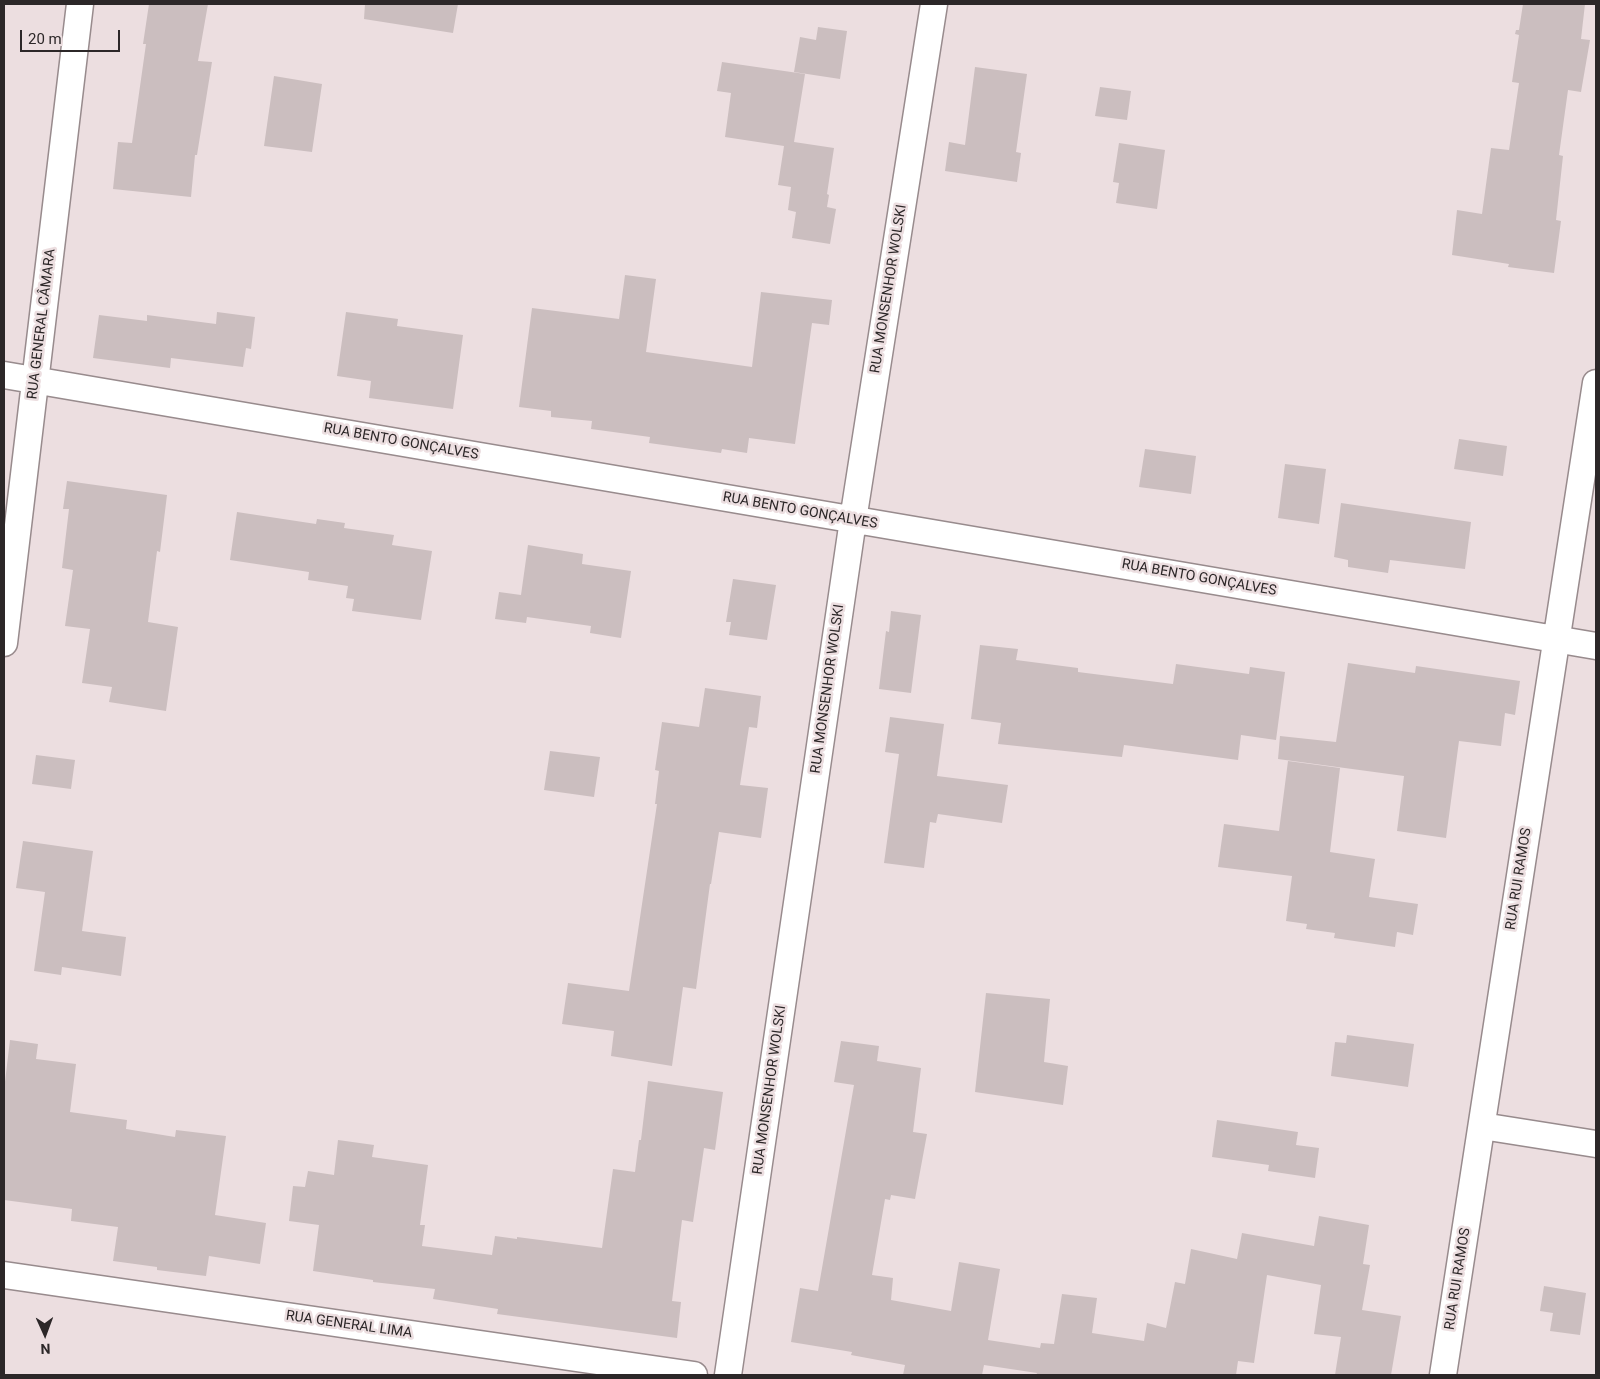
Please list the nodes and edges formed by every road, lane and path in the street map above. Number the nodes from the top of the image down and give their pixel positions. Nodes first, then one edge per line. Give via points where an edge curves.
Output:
1 (80, 4) edge
2 (934, 4) edge
3 (4, 375) edge
4 (35, 380) junction
5 (1596, 383) edge
6 (853, 520) junction
7 (1556, 639) junction
8 (4, 643) edge
9 (1596, 646) edge
10 (1482, 1126) junction
11 (1596, 1144) edge
12 (4, 1275) edge
13 (694, 1375) edge
14 (728, 1375) edge
15 (1443, 1375) edge

1 - 4 street, RUA GENERAL CÂMARA
2 - 6 street, RUA MONSENHOR WOLSKI
3 - 4 street, RUA BENTO GONÇALVES
4 - 6 street, RUA BENTO GONÇALVES
4 - 8 street, RUA GENERAL CÂMARA
5 - 7 street, RUA RUI RAMOS
6 - 7 street, RUA BENTO GONÇALVES
6 - 14 street, RUA MONSENHOR WOLSKI
7 - 9 street, RUA BENTO GONÇALVES
7 - 10 street, RUA RUI RAMOS
10 - 11 street
10 - 15 street, RUA RUI RAMOS
12 - 13 street, RUA GENERAL LIMA

